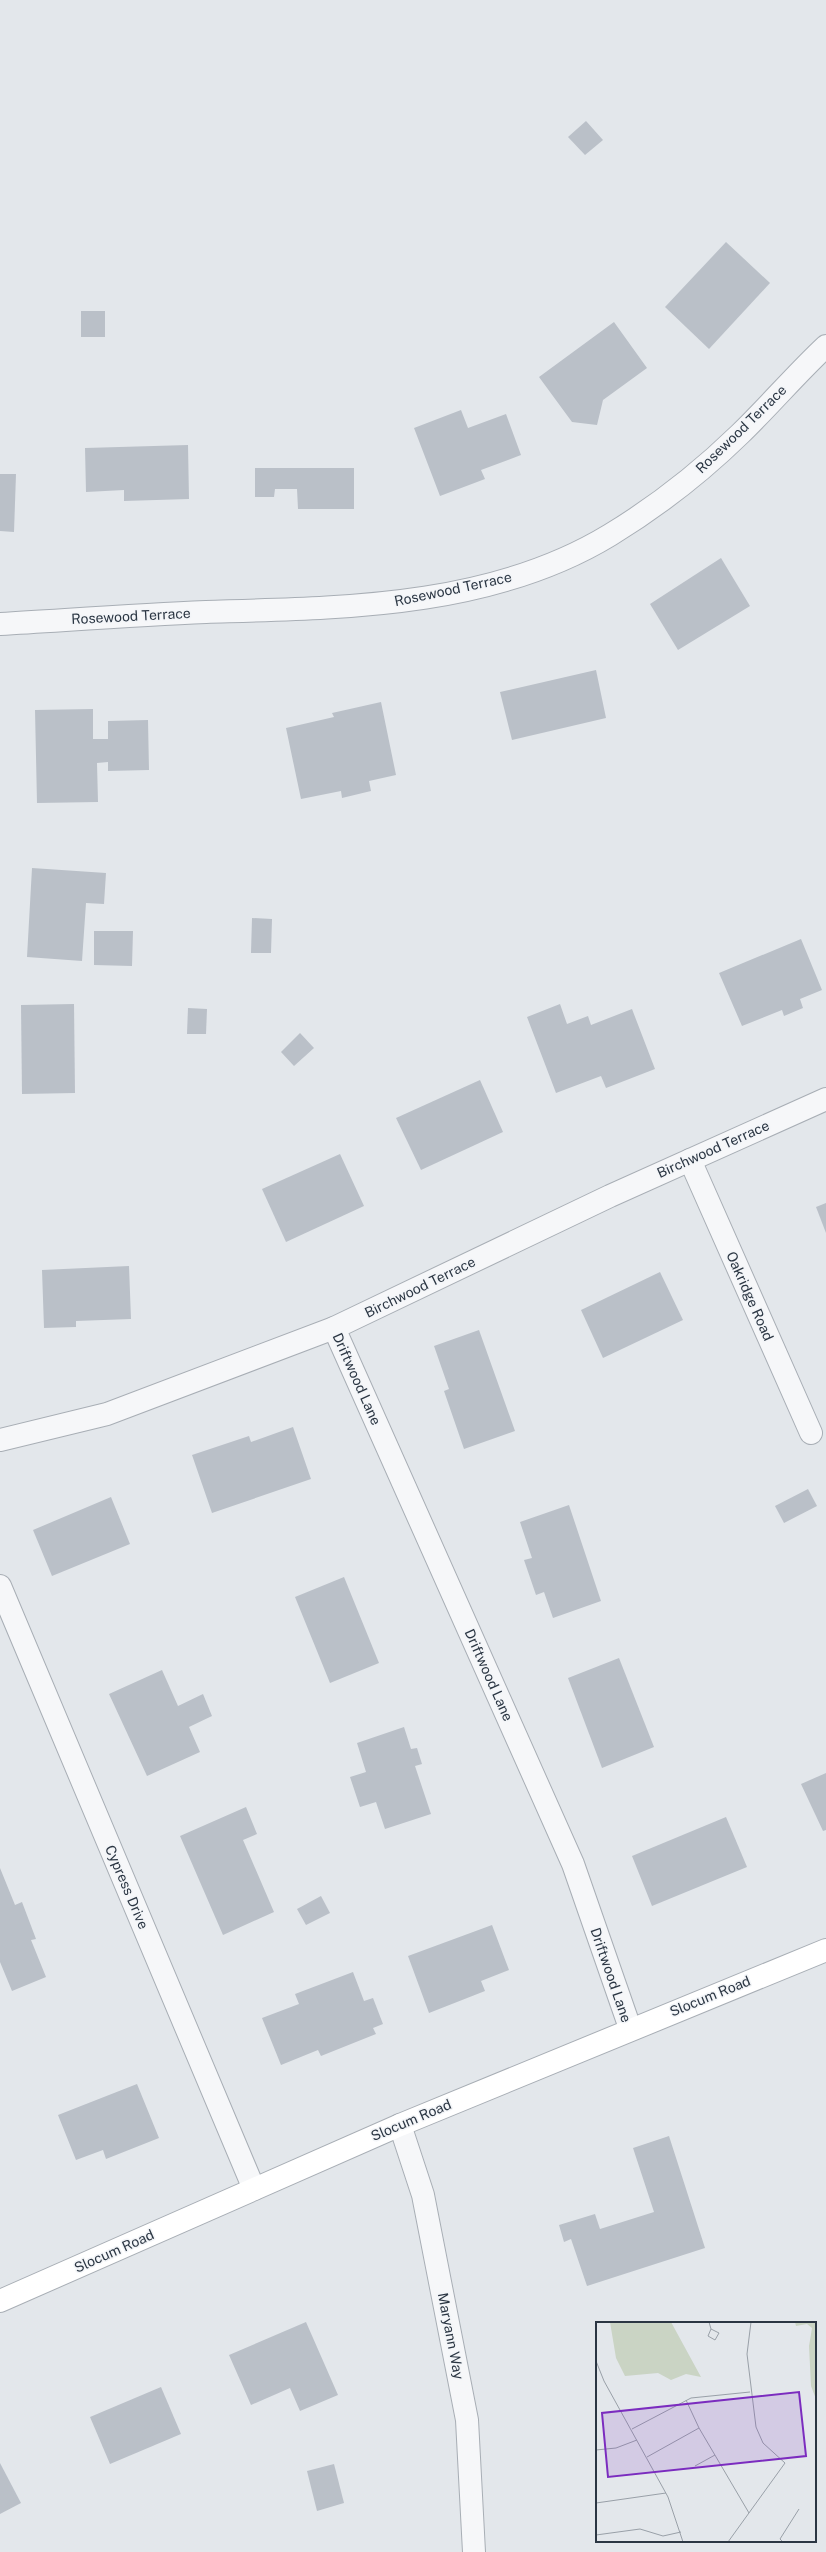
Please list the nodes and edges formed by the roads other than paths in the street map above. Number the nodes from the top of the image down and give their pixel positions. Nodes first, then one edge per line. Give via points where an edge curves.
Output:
1 (826, 346) edge
2 (0, 624) edge
3 (826, 1098) edge
4 (690, 1160) junction
5 (334, 1328) junction
6 (811, 1433) dead end
7 (0, 1440) edge
8 (0, 1586) edge
9 (826, 1950) edge
10 (630, 2028) junction
11 (400, 2124) junction
12 (254, 2189) junction
13 (0, 2301) edge
14 (474, 2552) edge

1 - 2 street, Rosewood Terrace via 738,436 668,495 609,536 578,552 527,572 454,592 397,602 333,608 203,612
3 - 4 street, Birchwood Terrace
4 - 5 street, Birchwood Terrace
4 - 6 street, Oakridge Road
5 - 7 street, Birchwood Terrace via 107,1414
5 - 10 street, Driftwood Lane via 573,1864
8 - 12 street, Cypress Drive
9 - 10 main road, Slocum Road
10 - 11 main road, Slocum Road
11 - 12 main road, Slocum Road
11 - 14 street, Maryann Way via 423,2195 467,2420
12 - 13 main road, Slocum Road

